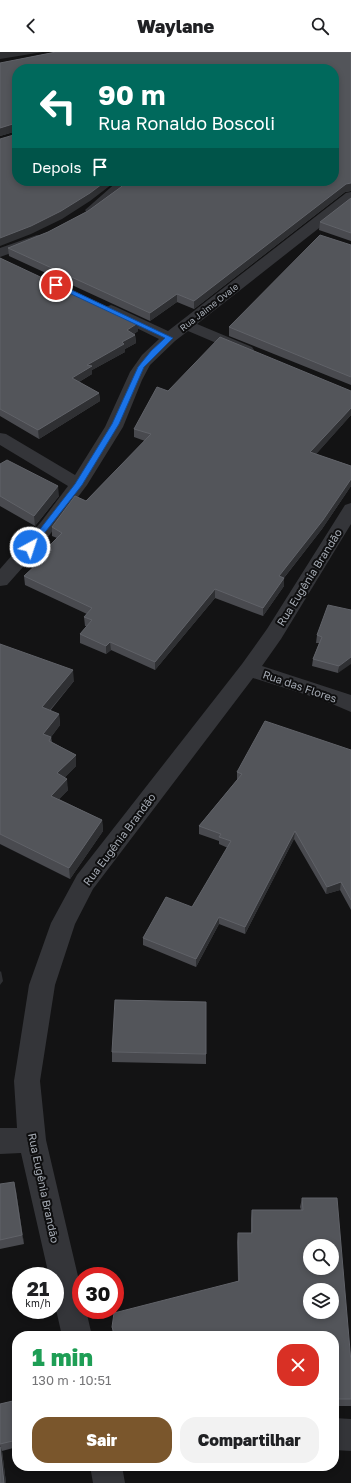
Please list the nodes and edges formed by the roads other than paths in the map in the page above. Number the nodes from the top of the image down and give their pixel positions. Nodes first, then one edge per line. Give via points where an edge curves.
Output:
1 (121, 186) edge
2 (351, 196) edge
3 (78, 219) edge
4 (47, 235) edge
5 (0, 254) edge
6 (0, 259) edge
7 (14, 265) edge
8 (99, 305) edge
9 (186, 325) junction
10 (169, 338) junction
11 (258, 354) edge
12 (0, 438) edge
13 (78, 485) junction
14 (351, 509) edge
15 (0, 580) edge
16 (249, 669) junction
17 (351, 704) edge
18 (0, 1140) edge
19 (32, 1140) junction
20 (75, 1331) edge
21 (339, 1434) edge
22 (351, 1434) edge
23 (107, 1471) edge
24 (110, 1483) edge

1 - 3 street via 105,201
2 - 9 street, Rua Jaime Ovale via 314,234
4 - 5 street
6 - 7 street
8 - 10 street
9 - 10 street, Rua Jaime Ovale
9 - 11 street
10 - 13 street, Rua Jaime Ovale via 141,367 115,424
12 - 13 street
13 - 15 street, Rua Jaime Ovale via 46,528
14 - 16 street, Rua Eugênia Brandão via 274,634
16 - 17 street, Rua das Flores
16 - 19 street, Rua Eugênia Brandão via 85,882 63,923 42,985 33,1035 27,1081
18 - 19 street
19 - 20 street, Rua Eugênia Brandão
21 - 22 street
23 - 24 street

